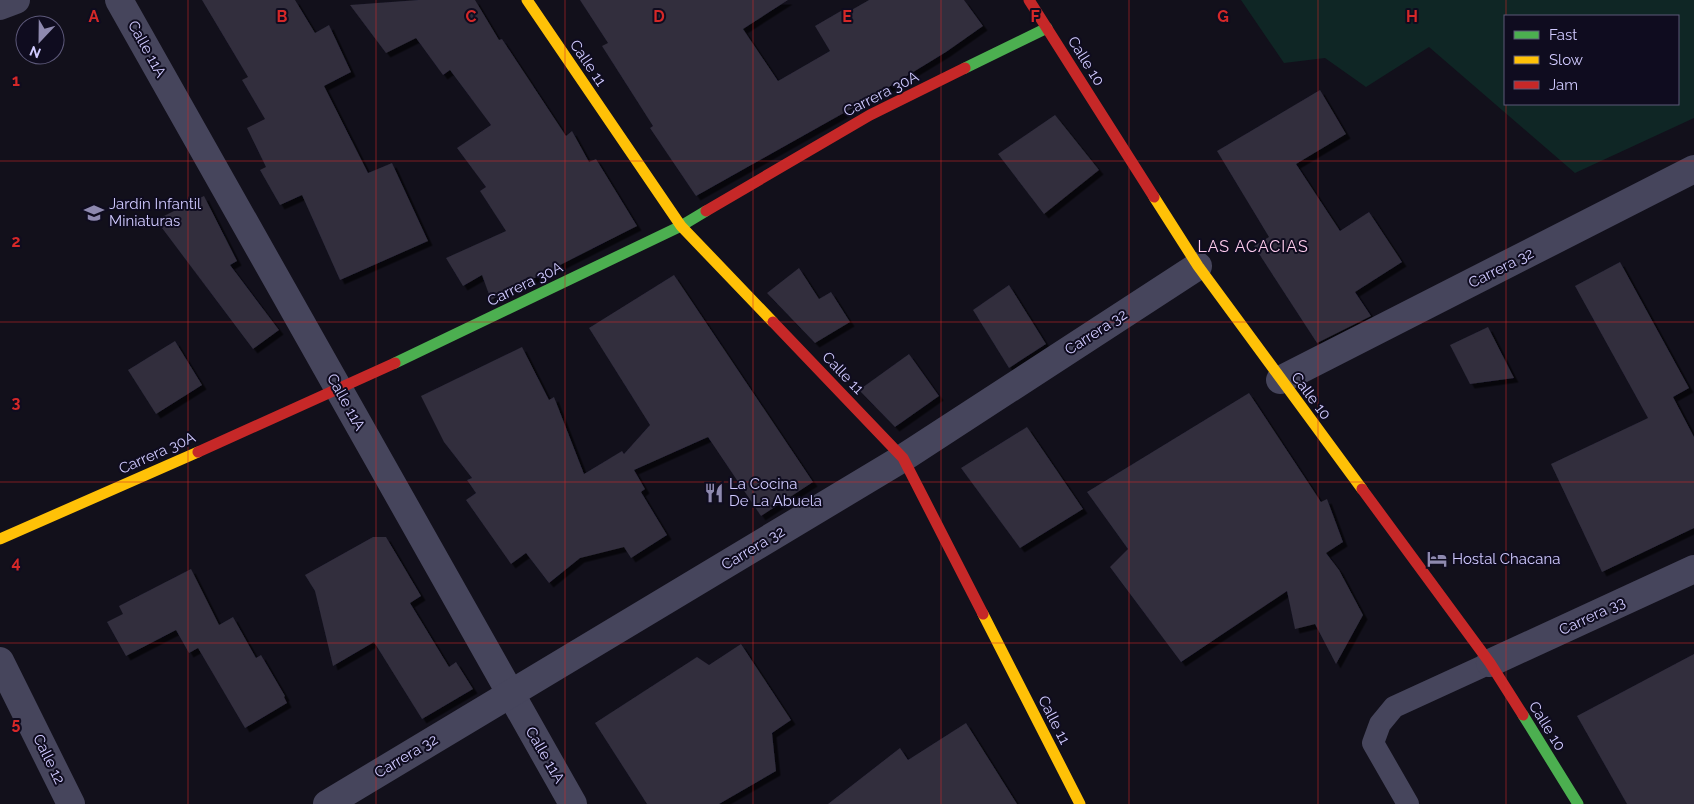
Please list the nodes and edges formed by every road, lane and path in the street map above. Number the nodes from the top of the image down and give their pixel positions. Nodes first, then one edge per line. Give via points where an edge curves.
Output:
1 (16, 0) edge
2 (119, 0) edge
3 (527, 0) edge
4 (1029, 0) edge
5 (0, 6) edge
6 (1047, 28) junction
7 (1694, 169) edge
8 (681, 226) junction
9 (1198, 266) junction
10 (1280, 380) junction
11 (339, 390) junction
12 (903, 458) junction
13 (0, 539) edge
14 (1694, 569) edge
15 (0, 661) edge
16 (1490, 663) junction
17 (510, 692) junction
18 (71, 804) edge
19 (327, 804) edge
20 (573, 804) edge
21 (1080, 804) edge
22 (1408, 804) edge
23 (1578, 804) edge

1 - 5 street
2 - 11 street, Calle 11A
3 - 8 street, Calle 11
4 - 6 street, Calle 10
6 - 8 street, Carrera 30A via 870,115
6 - 9 street, Calle 10
7 - 10 street, Carrera 32
8 - 11 street, Carrera 30A
8 - 12 street, Calle 11
9 - 10 street, Calle 10
9 - 12 street, Carrera 32
10 - 16 street, Calle 10
11 - 13 street, Carrera 30A
11 - 17 street, Calle 11A
12 - 17 street, Carrera 32
12 - 21 street, Calle 11
14 - 16 street, Carrera 33
15 - 18 street, Calle 12
16 - 22 lane via 1394,707 1380,724 1374,743
16 - 23 street, Calle 10
17 - 19 street, Carrera 32
17 - 20 street, Calle 11A

